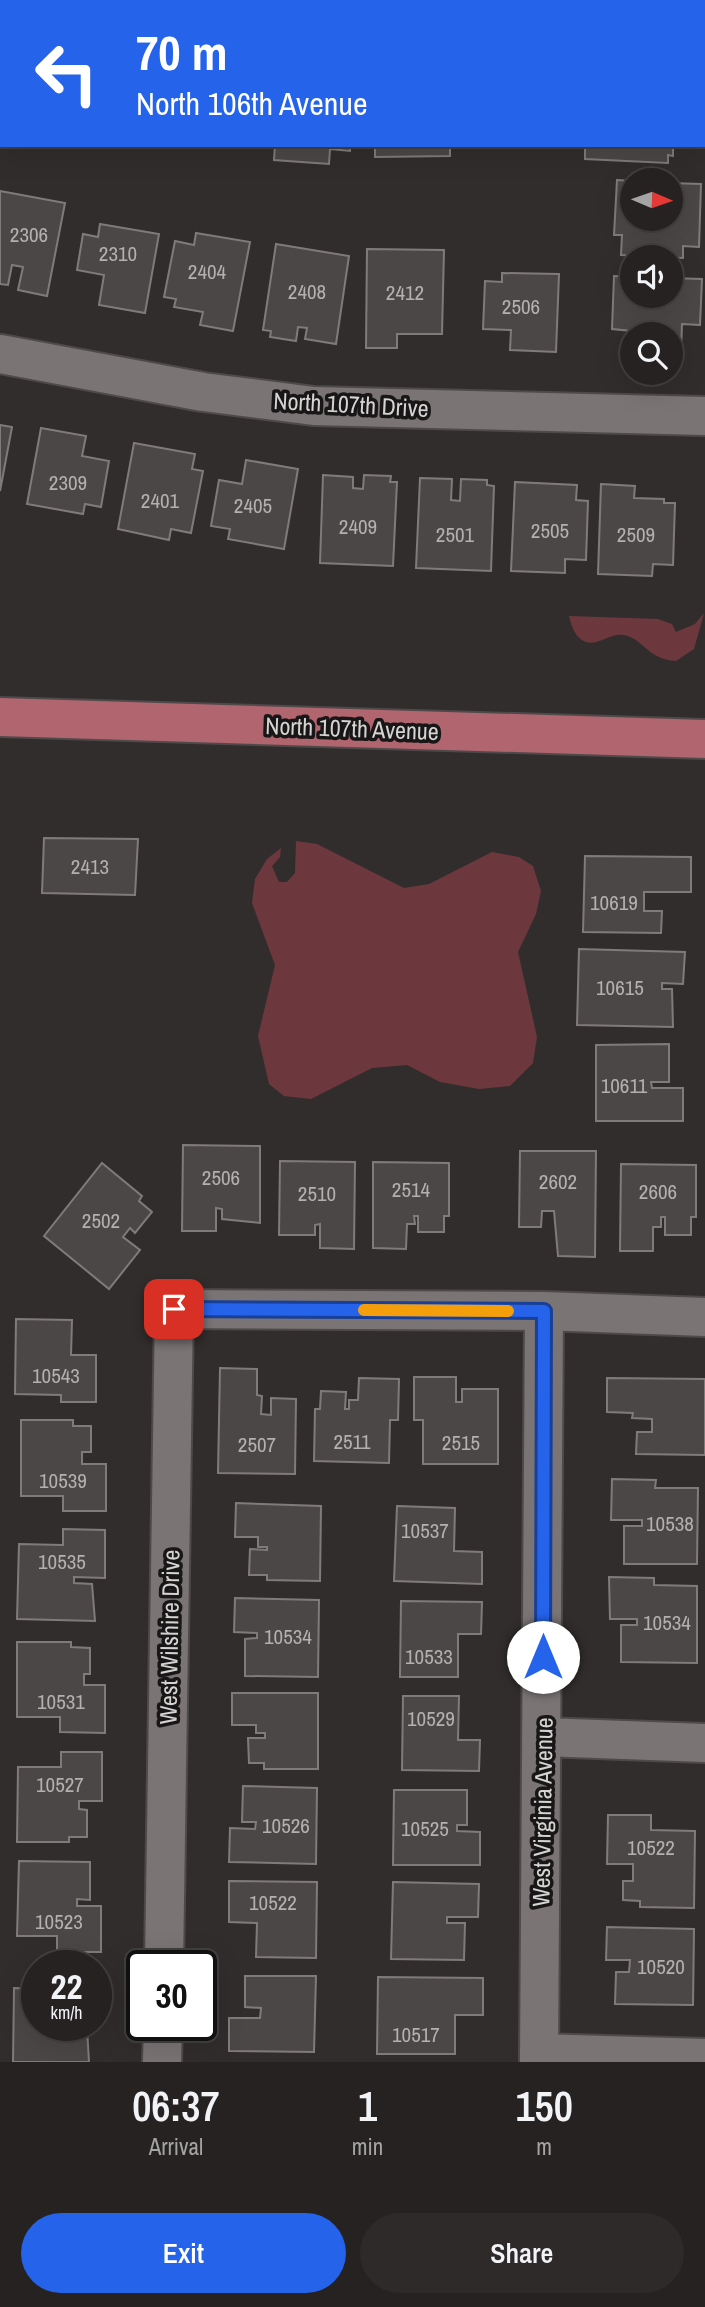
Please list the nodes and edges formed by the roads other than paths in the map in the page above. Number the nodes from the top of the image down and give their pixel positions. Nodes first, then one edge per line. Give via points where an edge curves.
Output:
1 (0, 354) edge
2 (705, 416) edge
3 (0, 717) edge
4 (705, 739) edge
5 (544, 1311) junction
6 (705, 1317) edge
7 (543, 1737) junction
8 (705, 1742) edge
9 (164, 1950) edge
10 (163, 2041) edge
11 (539, 2058) edge
12 (705, 2058) edge
13 (162, 2062) edge

1 - 2 street, North 107th Drive via 203,392 314,406
3 - 4 main road, North 107th Avenue
5 - 6 street
5 - 7 street, West Virginia Avenue
5 - 9 street, West Wilshire Drive via 174,1309
7 - 8 street
7 - 11 street, West Virginia Avenue
10 - 13 street
11 - 12 street

